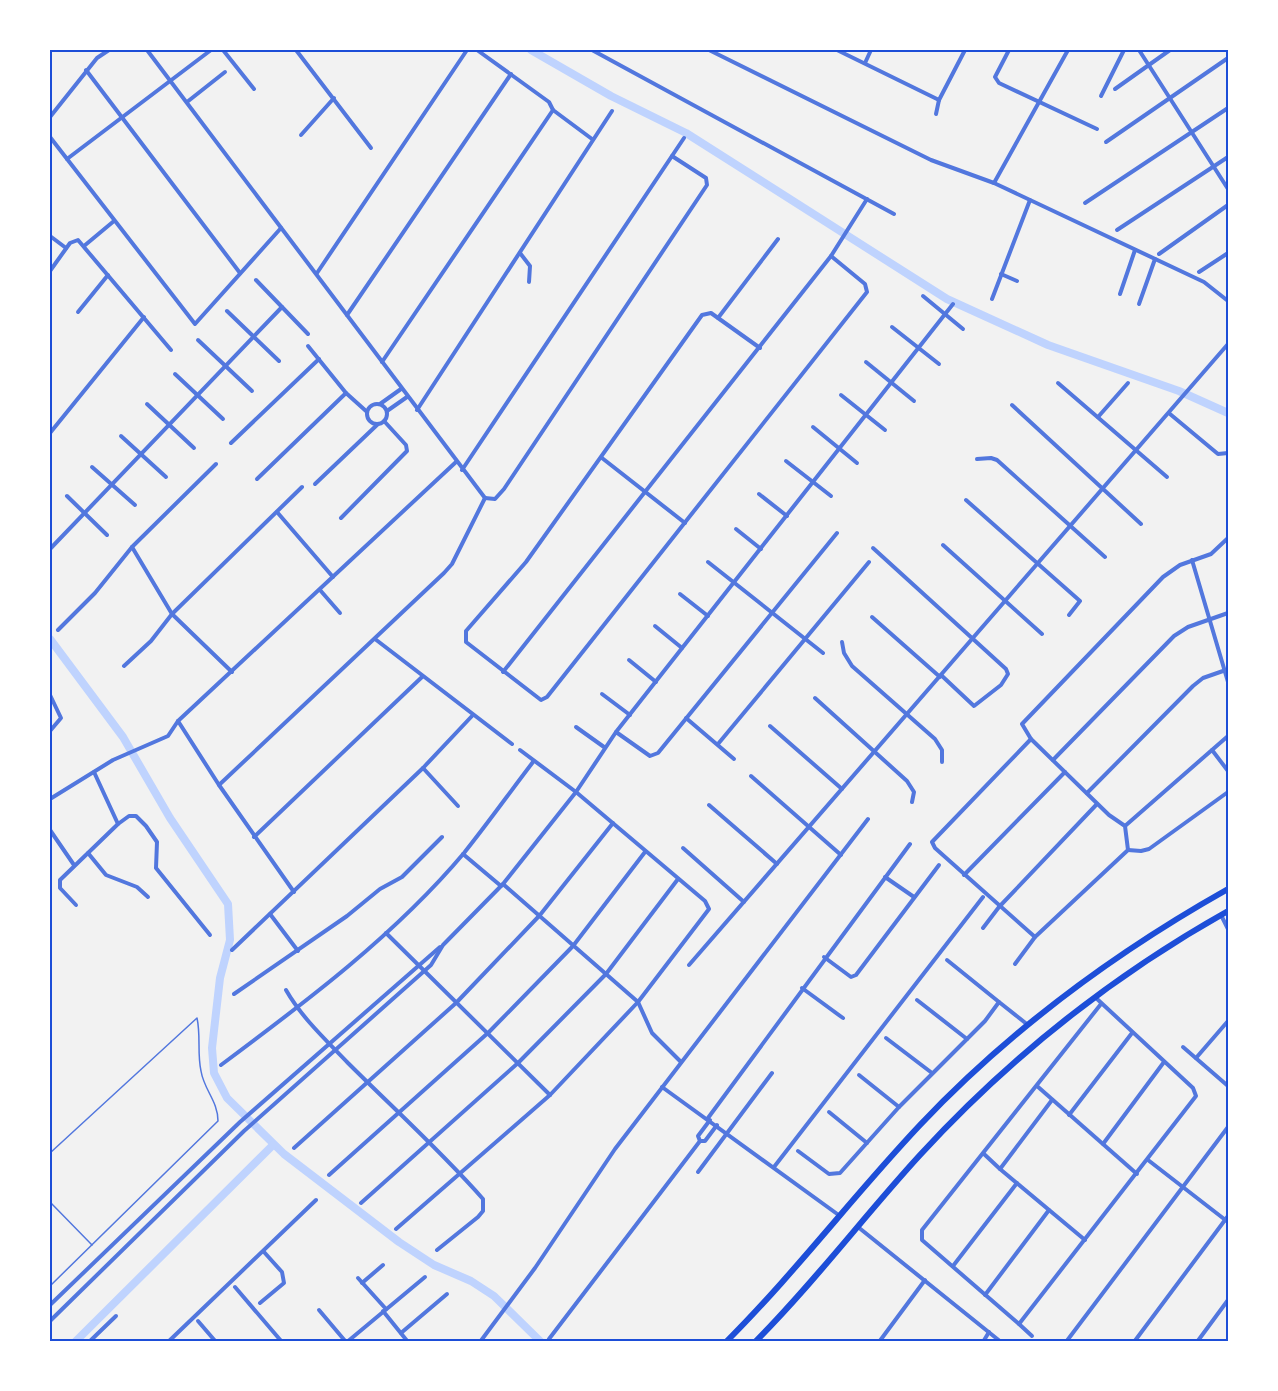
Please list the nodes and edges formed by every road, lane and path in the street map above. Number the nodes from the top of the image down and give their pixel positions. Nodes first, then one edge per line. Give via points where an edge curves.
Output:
1 (109, 50) edge
2 (147, 50) edge
3 (211, 50) edge
4 (223, 50) edge
5 (296, 50) edge
6 (467, 50) edge
7 (477, 50) edge
8 (592, 50) edge
9 (709, 50) edge
10 (837, 50) edge
11 (871, 50) edge
12 (965, 50) edge
13 (1009, 50) edge
14 (1068, 50) edge
15 (1124, 50) edge
16 (1139, 50) edge
17 (1170, 50) edge
18 (1228, 58) edge
19 (865, 63) junction
20 (1148, 65) junction
21 (86, 70) junction
22 (225, 72) dead end
23 (511, 74) junction
24 (170, 81) junction
25 (254, 89) dead end
26 (1115, 89) dead end
27 (1101, 96) dead end
28 (334, 98) junction
29 (1171, 99) junction
30 (939, 100) junction
31 (187, 102) junction
32 (1038, 102) junction
33 (1228, 108) edge
34 (553, 110) junction
35 (612, 111) dead end
36 (936, 114) dead end
37 (122, 116) junction
38 (50, 117) edge
39 (1097, 129) dead end
40 (1193, 132) junction
41 (301, 135) dead end
42 (50, 137) edge
43 (684, 138) dead end
44 (592, 139) junction
45 (1106, 142) dead end
46 (371, 148) dead end
47 (672, 156) junction
48 (1228, 157) edge
49 (67, 159) junction
50 (1215, 166) junction
51 (994, 183) junction
52 (1228, 189) edge
53 (867, 199) junction
54 (1030, 200) junction
55 (1085, 204) dead end
56 (1228, 205) edge
57 (894, 214) dead end
58 (114, 221) junction
59 (281, 228) junction
60 (1118, 230) dead end
61 (50, 236) edge
62 (778, 239) dead end
63 (84, 246) junction
64 (66, 249) junction
65 (1135, 250) junction
66 (520, 253) junction
67 (1228, 253) edge
68 (1159, 254) dead end
69 (831, 256) junction
70 (1155, 259) junction
71 (50, 270) edge
72 (1199, 272) dead end
73 (240, 273) junction
74 (317, 273) junction
75 (108, 274) junction
76 (1001, 274) junction
77 (256, 280) dead end
78 (1017, 281) dead end
79 (529, 282) dead end
80 (1120, 294) dead end
81 (922, 296) dead end
82 (992, 298) dead end
83 (1228, 301) edge
84 (953, 304) dead end
85 (1139, 304) dead end
86 (282, 307) junction
87 (227, 311) dead end
88 (78, 312) dead end
89 (946, 314) junction
90 (347, 315) junction
91 (144, 317) junction
92 (718, 318) junction
93 (892, 327) dead end
94 (963, 329) dead end
95 (308, 334) dead end
96 (253, 337) junction
97 (198, 340) dead end
98 (1228, 344) edge
99 (308, 346) dead end
100 (760, 348) junction
101 (918, 348) junction
102 (171, 350) dead end
103 (319, 359) junction
104 (279, 361) dead end
105 (382, 362) junction
106 (866, 362) dead end
107 (939, 364) dead end
108 (225, 366) junction
109 (175, 374) dead end
110 (891, 381) junction
111 (1058, 383) dead end
112 (1128, 383) dead end
113 (401, 388) junction
114 (252, 391) dead end
115 (346, 393) junction
116 (198, 395) junction
117 (841, 395) dead end
118 (407, 397) junction
119 (914, 401) dead end
120 (147, 404) dead end
121 (380, 404) junction
122 (1012, 405) dead end
123 (417, 410) junction
124 (366, 411) junction
125 (387, 411) junction
126 (1170, 414) junction
127 (865, 415) junction
128 (1098, 417) junction
129 (223, 419) dead end
130 (384, 421) junction
131 (378, 424) junction
132 (169, 425) junction
133 (813, 427) dead end
134 (885, 430) dead end
135 (50, 433) edge
136 (121, 436) dead end
137 (231, 443) dead end
138 (194, 448) dead end
139 (839, 449) junction
140 (1137, 450) junction
141 (1228, 453) edge
142 (141, 454) junction
143 (602, 458) junction
144 (976, 459) dead end
145 (786, 461) dead end
146 (456, 462) junction
147 (857, 463) dead end
148 (216, 464) dead end
149 (92, 467) dead end
150 (462, 470) junction
151 (166, 477) dead end
152 (1167, 477) dead end
153 (257, 479) dead end
154 (813, 482) junction
155 (315, 484) dead end
156 (111, 485) junction
157 (302, 487) dead end
158 (1103, 490) junction
159 (646, 492) junction
160 (759, 494) dead end
161 (67, 496) dead end
162 (831, 496) dead end
163 (485, 498) junction
164 (966, 500) dead end
165 (135, 505) dead end
166 (277, 512) junction
167 (84, 513) junction
168 (787, 516) junction
169 (340, 518) dead end
170 (685, 523) junction
171 (1142, 524) dead end
172 (1071, 526) junction
173 (736, 529) dead end
174 (837, 533) dead end
175 (107, 535) dead end
176 (1228, 538) edge
177 (943, 545) dead end
178 (132, 547) junction
179 (873, 548) dead end
180 (50, 549) edge
181 (761, 549) junction
182 (1105, 557) dead end
183 (1192, 560) junction
184 (708, 562) dead end
185 (869, 562) dead end
186 (1038, 565) junction
187 (334, 577) junction
188 (735, 582) junction
189 (320, 590) junction
190 (680, 594) dead end
191 (1007, 601) junction
192 (340, 612) dead end
193 (773, 612) junction
194 (1228, 613) edge
195 (172, 614) junction
196 (1069, 615) dead end
197 (708, 616) junction
198 (872, 617) dead end
199 (1210, 619) junction
200 (655, 626) dead end
201 (58, 630) dead end
202 (1042, 634) dead end
203 (375, 639) junction
204 (806, 639) junction
205 (974, 639) junction
206 (842, 642) dead end
207 (682, 648) junction
208 (823, 653) dead end
209 (629, 660) dead end
210 (124, 666) dead end
211 (1223, 671) junction
212 (232, 672) junction
213 (503, 672) junction
214 (940, 676) junction
215 (422, 677) junction
216 (656, 682) junction
217 (1228, 682) edge
218 (602, 694) dead end
219 (50, 695) edge
220 (815, 698) dead end
221 (908, 714) junction
222 (630, 715) junction
223 (472, 716) junction
224 (686, 718) junction
225 (178, 721) junction
226 (770, 726) dead end
227 (576, 727) dead end
228 (50, 731) edge
229 (616, 732) junction
230 (1228, 736) edge
231 (1031, 739) junction
232 (512, 744) dead end
233 (718, 744) junction
234 (603, 747) junction
235 (520, 750) dead end
236 (1212, 750) junction
237 (874, 752) junction
238 (734, 759) dead end
239 (1053, 760) junction
240 (533, 762) junction
241 (942, 762) dead end
242 (423, 768) junction
243 (1228, 771) edge
244 (94, 772) junction
245 (1065, 772) junction
246 (751, 776) dead end
247 (219, 785) junction
248 (842, 789) junction
249 (576, 792) junction
250 (1228, 792) edge
251 (1087, 794) junction
252 (50, 799) edge
253 (912, 802) dead end
254 (1097, 804) junction
255 (709, 805) dead end
256 (458, 806) dead end
257 (868, 819) dead end
258 (613, 823) junction
259 (118, 824) junction
260 (810, 826) junction
261 (1125, 826) junction
262 (50, 830) edge
263 (254, 837) junction
264 (442, 837) dead end
265 (910, 844) dead end
266 (683, 848) dead end
267 (1128, 850) junction
268 (645, 852) junction
269 (88, 853) junction
270 (463, 854) junction
271 (841, 855) junction
272 (777, 864) junction
273 (74, 865) junction
274 (939, 865) dead end
275 (964, 875) junction
276 (885, 877) junction
277 (678, 879) junction
278 (502, 885) junction
279 (1228, 889) edge
280 (294, 892) junction
281 (148, 897) dead end
282 (914, 897) junction
283 (983, 897) dead end
284 (744, 902) junction
285 (76, 905) dead end
286 (999, 907) junction
287 (1228, 911) edge
288 (270, 914) junction
289 (540, 915) junction
290 (1221, 915) junction
291 (982, 928) dead end
292 (1228, 929) edge
293 (386, 933) junction
294 (210, 936) dead end
295 (1035, 937) junction
296 (442, 945) junction
297 (573, 946) junction
298 (232, 951) dead end
299 (298, 951) junction
300 (824, 957) junction
301 (947, 960) dead end
302 (1015, 964) dead end
303 (689, 965) dead end
304 (418, 967) junction
305 (424, 972) junction
306 (606, 974) junction
307 (802, 988) junction
308 (286, 990) dead end
309 (234, 994) dead end
310 (1095, 997) junction
311 (917, 1000) dead end
312 (638, 1002) junction
313 (999, 1002) junction
314 (456, 1003) junction
315 (1101, 1004) junction
316 (297, 1009) junction
317 (843, 1018) dead end
318 (1228, 1022) edge
319 (1028, 1026) junction
320 (489, 1032) junction
321 (1132, 1033) junction
322 (886, 1038) dead end
323 (967, 1039) junction
324 (330, 1044) junction
325 (1183, 1047) dead end
326 (337, 1051) junction
327 (1196, 1058) junction
328 (681, 1062) junction
329 (1164, 1062) junction
330 (518, 1063) junction
331 (221, 1065) dead end
332 (772, 1073) dead end
333 (933, 1073) junction
334 (859, 1075) dead end
335 (369, 1083) junction
336 (1037, 1086) junction
337 (1228, 1086) edge
338 (662, 1087) junction
339 (550, 1095) junction
340 (1052, 1100) junction
341 (899, 1107) junction
342 (829, 1112) dead end
343 (398, 1114) junction
344 (1070, 1115) junction
345 (244, 1118) junction
346 (707, 1118) junction
347 (251, 1125) junction
348 (717, 1125) junction
349 (1228, 1127) edge
350 (728, 1132) junction
351 (700, 1141) junction
352 (429, 1143) junction
353 (867, 1143) junction
354 (1103, 1144) junction
355 (294, 1148) dead end
356 (798, 1151) dead end
357 (50, 1153) edge
358 (984, 1154) junction
359 (1148, 1160) junction
360 (774, 1167) junction
361 (1000, 1168) junction
362 (698, 1172) dead end
363 (460, 1173) junction
364 (1137, 1174) junction
365 (329, 1175) dead end
366 (1017, 1183) junction
367 (1184, 1187) junction
368 (316, 1200) dead end
369 (50, 1202) edge
370 (361, 1203) dead end
371 (1049, 1210) junction
372 (840, 1216) junction
373 (1228, 1219) edge
374 (858, 1227) junction
375 (396, 1229) dead end
376 (1085, 1240) junction
377 (93, 1245) junction
378 (437, 1250) dead end
379 (264, 1252) junction
380 (383, 1265) dead end
381 (953, 1266) junction
382 (425, 1277) dead end
383 (358, 1278) dead end
384 (926, 1280) junction
385 (363, 1283) junction
386 (50, 1286) edge
387 (236, 1287) dead end
388 (447, 1294) dead end
389 (985, 1295) junction
390 (1228, 1300) edge
391 (260, 1303) dead end
392 (50, 1305) edge
393 (319, 1310) dead end
394 (385, 1310) junction
395 (116, 1316) dead end
396 (50, 1321) edge
397 (198, 1322) dead end
398 (1019, 1324) junction
399 (990, 1332) junction
400 (401, 1333) junction
401 (1032, 1336) dead end
402 (549, 1339) dead end
403 (89, 1341) edge
404 (168, 1341) edge
405 (216, 1341) edge
406 (282, 1341) edge
407 (347, 1341) edge
408 (408, 1341) edge
409 (480, 1341) edge
410 (726, 1341) edge
411 (755, 1341) edge
412 (879, 1341) edge
413 (983, 1341) edge
414 (1001, 1341) edge
415 (1066, 1341) edge
416 (1134, 1341) edge
417 (1197, 1341) edge

1 - 21 street
2 - 24 street
3 - 24 street
4 - 25 street
5 - 28 street
6 - 74 street
7 - 23 street
8 - 53 street
9 - 51 street via 931,160
10 - 19 street
11 - 19 street
12 - 30 street
13 - 32 street via 996,80
14 - 32 street
15 - 27 street
16 - 20 street
17 - 20 street
18 - 29 street
19 - 30 street
20 - 26 street
20 - 29 street
21 - 37 street
21 - 38 street
22 - 31 street
23 - 34 street via 549,102
23 - 90 street
24 - 31 street
24 - 37 street
28 - 41 street
28 - 46 street
29 - 40 street
29 - 45 street
30 - 36 street
31 - 59 street
32 - 39 street
32 - 51 street
33 - 40 street
34 - 44 street
34 - 105 street
35 - 44 street
37 - 49 street
37 - 73 street
40 - 50 street
40 - 55 street
42 - 49 street
43 - 47 street
44 - 66 street
47 - 150 street
47 - 163 street via 702,175 707,185 501,494 492,500
48 - 50 street
49 - 58 street
50 - 52 street
50 - 60 street
51 - 54 street
53 - 57 street
53 - 69 street
54 - 65 street
54 - 76 street
56 - 68 street
58 - 63 street
58 - 73 street via 195,324
59 - 73 street
59 - 74 street
61 - 64 street
62 - 92 street
63 - 64 street via 76,240
63 - 75 street
64 - 71 street
65 - 70 street
65 - 80 street
66 - 79 street via 530,266
66 - 123 street
67 - 72 street
69 - 100 street
69 - 170 street via 865,284 867,292
70 - 83 street via 1204,282
70 - 85 street
74 - 90 street
75 - 88 street
75 - 91 street
76 - 78 street
76 - 82 street
77 - 86 street
81 - 89 street
84 - 89 street
86 - 95 street
86 - 96 street
87 - 96 street
89 - 94 street
89 - 101 street
90 - 105 street
91 - 102 street
91 - 135 street
92 - 100 street
92 - 143 street via 711,312 702,315
93 - 101 street
96 - 104 street
96 - 108 street
97 - 108 street
98 - 126 street
99 - 103 street
100 - 159 street
101 - 107 street
101 - 110 street
103 - 115 street
103 - 137 street
105 - 113 street
106 - 110 street
108 - 114 street
108 - 116 street
109 - 116 street
110 - 119 street
110 - 127 street
111 - 128 street
112 - 128 street
113 - 118 street
113 - 121 street
115 - 124 street
115 - 153 street
116 - 129 street
116 - 132 street
117 - 127 street
118 - 123 street
118 - 125 street
120 - 132 street
121 - 124 street via 373,404
121 - 125 street
122 - 158 street
123 - 146 street
124 - 131 street via 369,421
125 - 130 street
126 - 140 street
126 - 141 street via 1214,452
127 - 134 street
127 - 139 street
128 - 140 street
130 - 131 street
130 - 169 street via 407,451
131 - 155 street
132 - 138 street
132 - 142 street
133 - 139 street
136 - 142 street
139 - 147 street
139 - 154 street
140 - 152 street
140 - 158 street
142 - 151 street
142 - 156 street
143 - 159 street
143 - 213 street via 526,562 464,635 465,642
144 - 172 street via 998,460
145 - 154 street
146 - 150 street
146 - 187 street
148 - 178 street
149 - 156 street
150 - 163 street
154 - 162 street
154 - 168 street
156 - 165 street
156 - 167 street
157 - 166 street
158 - 171 street
158 - 172 street
159 - 170 street
159 - 213 street
160 - 168 street
161 - 167 street
163 - 203 street via 452,564
164 - 186 street
166 - 187 street
166 - 195 street
167 - 175 street
167 - 180 street
168 - 181 street
170 - 213 street via 547,697 541,700
172 - 182 street
172 - 186 street
173 - 181 street
174 - 193 street
176 - 183 street via 1212,554
177 - 191 street
178 - 195 street
178 - 201 street
179 - 205 street
181 - 188 street
183 - 199 street
183 - 231 street via 1163,577 1025,720 1023,727
184 - 188 street
185 - 204 street
186 - 191 street
186 - 196 street via 1080,601
187 - 189 street
188 - 193 street
188 - 197 street
189 - 192 street
189 - 212 street
190 - 197 street
191 - 202 street
191 - 205 street
193 - 204 street
193 - 224 street
194 - 199 street
195 - 210 street
195 - 212 street
197 - 207 street
198 - 214 street
199 - 211 street
199 - 239 street via 1174,636
200 - 207 street
203 - 215 street
203 - 247 street
204 - 208 street
204 - 233 street
205 - 214 street
205 - 214 street via 1006,669 1007,677 1001,685 974,706
206 - 221 street via 852,666
207 - 216 street
209 - 216 street
211 - 217 street
211 - 251 street via 1193,686
212 - 225 street
214 - 221 street
215 - 223 street
215 - 263 street
216 - 222 street
218 - 222 street
219 - 228 street via 61,718
220 - 237 street
221 - 237 street
221 - 241 street via 940,745
222 - 229 street
223 - 232 street
223 - 242 street
224 - 229 street via 660,751 650,756
224 - 233 street
225 - 244 street via 168,736
225 - 247 street
226 - 248 street
227 - 234 street
229 - 234 street
230 - 236 street
231 - 239 street
231 - 275 street via 933,840 935,848
233 - 238 street
234 - 249 street
235 - 240 street
236 - 243 street
236 - 261 street
237 - 248 street
237 - 253 street via 907,782 914,792
239 - 245 street
240 - 249 street
240 - 270 street
242 - 256 street
242 - 280 street
244 - 252 street
244 - 259 street
245 - 251 street
245 - 275 street
246 - 260 street
247 - 263 street
248 - 260 street
249 - 258 street
249 - 278 street
250 - 267 street via 1149,849
251 - 254 street
254 - 261 street
254 - 286 street
255 - 272 street
257 - 271 street
258 - 268 street
258 - 289 street
259 - 269 street
259 - 294 street via 129,816 141,820 157,842 156,868
260 - 271 street
260 - 272 street
261 - 267 street
262 - 273 street
263 - 280 street
264 - 299 street via 402,877
265 - 276 street
266 - 284 street
267 - 295 street
268 - 277 street
268 - 297 street
269 - 273 street
269 - 281 street via 106,875 137,887
270 - 278 street
270 - 293 street
271 - 328 street
272 - 284 street
273 - 285 street via 58,884
274 - 282 street
275 - 286 street
276 - 282 street
276 - 300 street
277 - 306 street
277 - 312 street via 708,903 709,909
278 - 289 street
278 - 296 street
279 - 319 main road via 1138,945
280 - 288 street
282 - 300 street via 856,975 851,977
283 - 360 street
284 - 303 street
286 - 291 street
286 - 295 street
287 - 290 main road
288 - 298 street
288 - 299 street
289 - 297 street
289 - 314 street
290 - 292 street
290 - 310 main road
293 - 304 street
293 - 316 street
295 - 302 street
296 - 304 street
296 - 305 street
297 - 306 street
297 - 320 street
299 - 309 street
300 - 307 street
301 - 313 street
304 - 305 street
304 - 324 street
305 - 314 street
305 - 326 street
306 - 312 street
306 - 330 street
307 - 317 street
307 - 346 street
308 - 316 street
310 - 315 street
310 - 374 main road via 974,1100
311 - 323 street
312 - 328 street via 652,1032
312 - 339 street
313 - 319 street
313 - 323 street
314 - 320 street
314 - 335 street
315 - 321 street
315 - 336 street
316 - 324 street
316 - 331 street
318 - 327 street
319 - 372 main road via 921,1124
320 - 330 street
320 - 343 street
321 - 329 street
321 - 344 street
322 - 333 street
323 - 333 street
324 - 326 street
324 - 345 street
325 - 327 street
326 - 335 street
326 - 347 street
327 - 337 street
328 - 338 street
329 - 354 street
329 - 359 street via 1195,1090 1196,1096
330 - 339 street
330 - 352 street
332 - 350 street
333 - 341 street
334 - 341 street
335 - 343 street
335 - 355 street
336 - 340 street
336 - 358 street
338 - 346 street
338 - 409 street
339 - 363 street
340 - 344 street
340 - 361 street
341 - 353 street
342 - 353 street
343 - 352 street
343 - 365 street
344 - 354 street
345 - 347 street
345 - 392 street
346 - 348 street
346 - 351 street via 698,1136
347 - 396 street
348 - 350 street
348 - 351 street via 705,1141
349 - 367 street
350 - 360 street
350 - 362 street
351 - 402 street
352 - 363 street
352 - 370 street
353 - 356 street via 840,1173 832,1175
354 - 364 street
357 - 377 lane via 197,1018 200,1069 217,1103 218,1120
358 - 361 street
358 - 381 street via 920,1236
359 - 364 street
359 - 367 street
360 - 372 street
361 - 366 street
363 - 375 street
363 - 378 street via 484,1204 478,1216
364 - 376 street
366 - 371 street
366 - 381 street
367 - 373 street
367 - 415 street
368 - 379 street
369 - 377 lane
371 - 376 street
371 - 389 street
372 - 410 main road
373 - 416 street
374 - 384 street
374 - 411 main road
376 - 398 street
377 - 386 lane
379 - 391 street via 282,1272 284,1283
379 - 404 street
380 - 385 street
381 - 389 street
382 - 394 street
383 - 385 street
384 - 399 street
384 - 412 street
385 - 394 street
387 - 406 street
388 - 400 street
389 - 398 street
390 - 417 street
393 - 407 street
394 - 400 street
394 - 407 street
395 - 403 street
397 - 405 street
398 - 401 street
399 - 413 street
399 - 414 street
400 - 408 street

